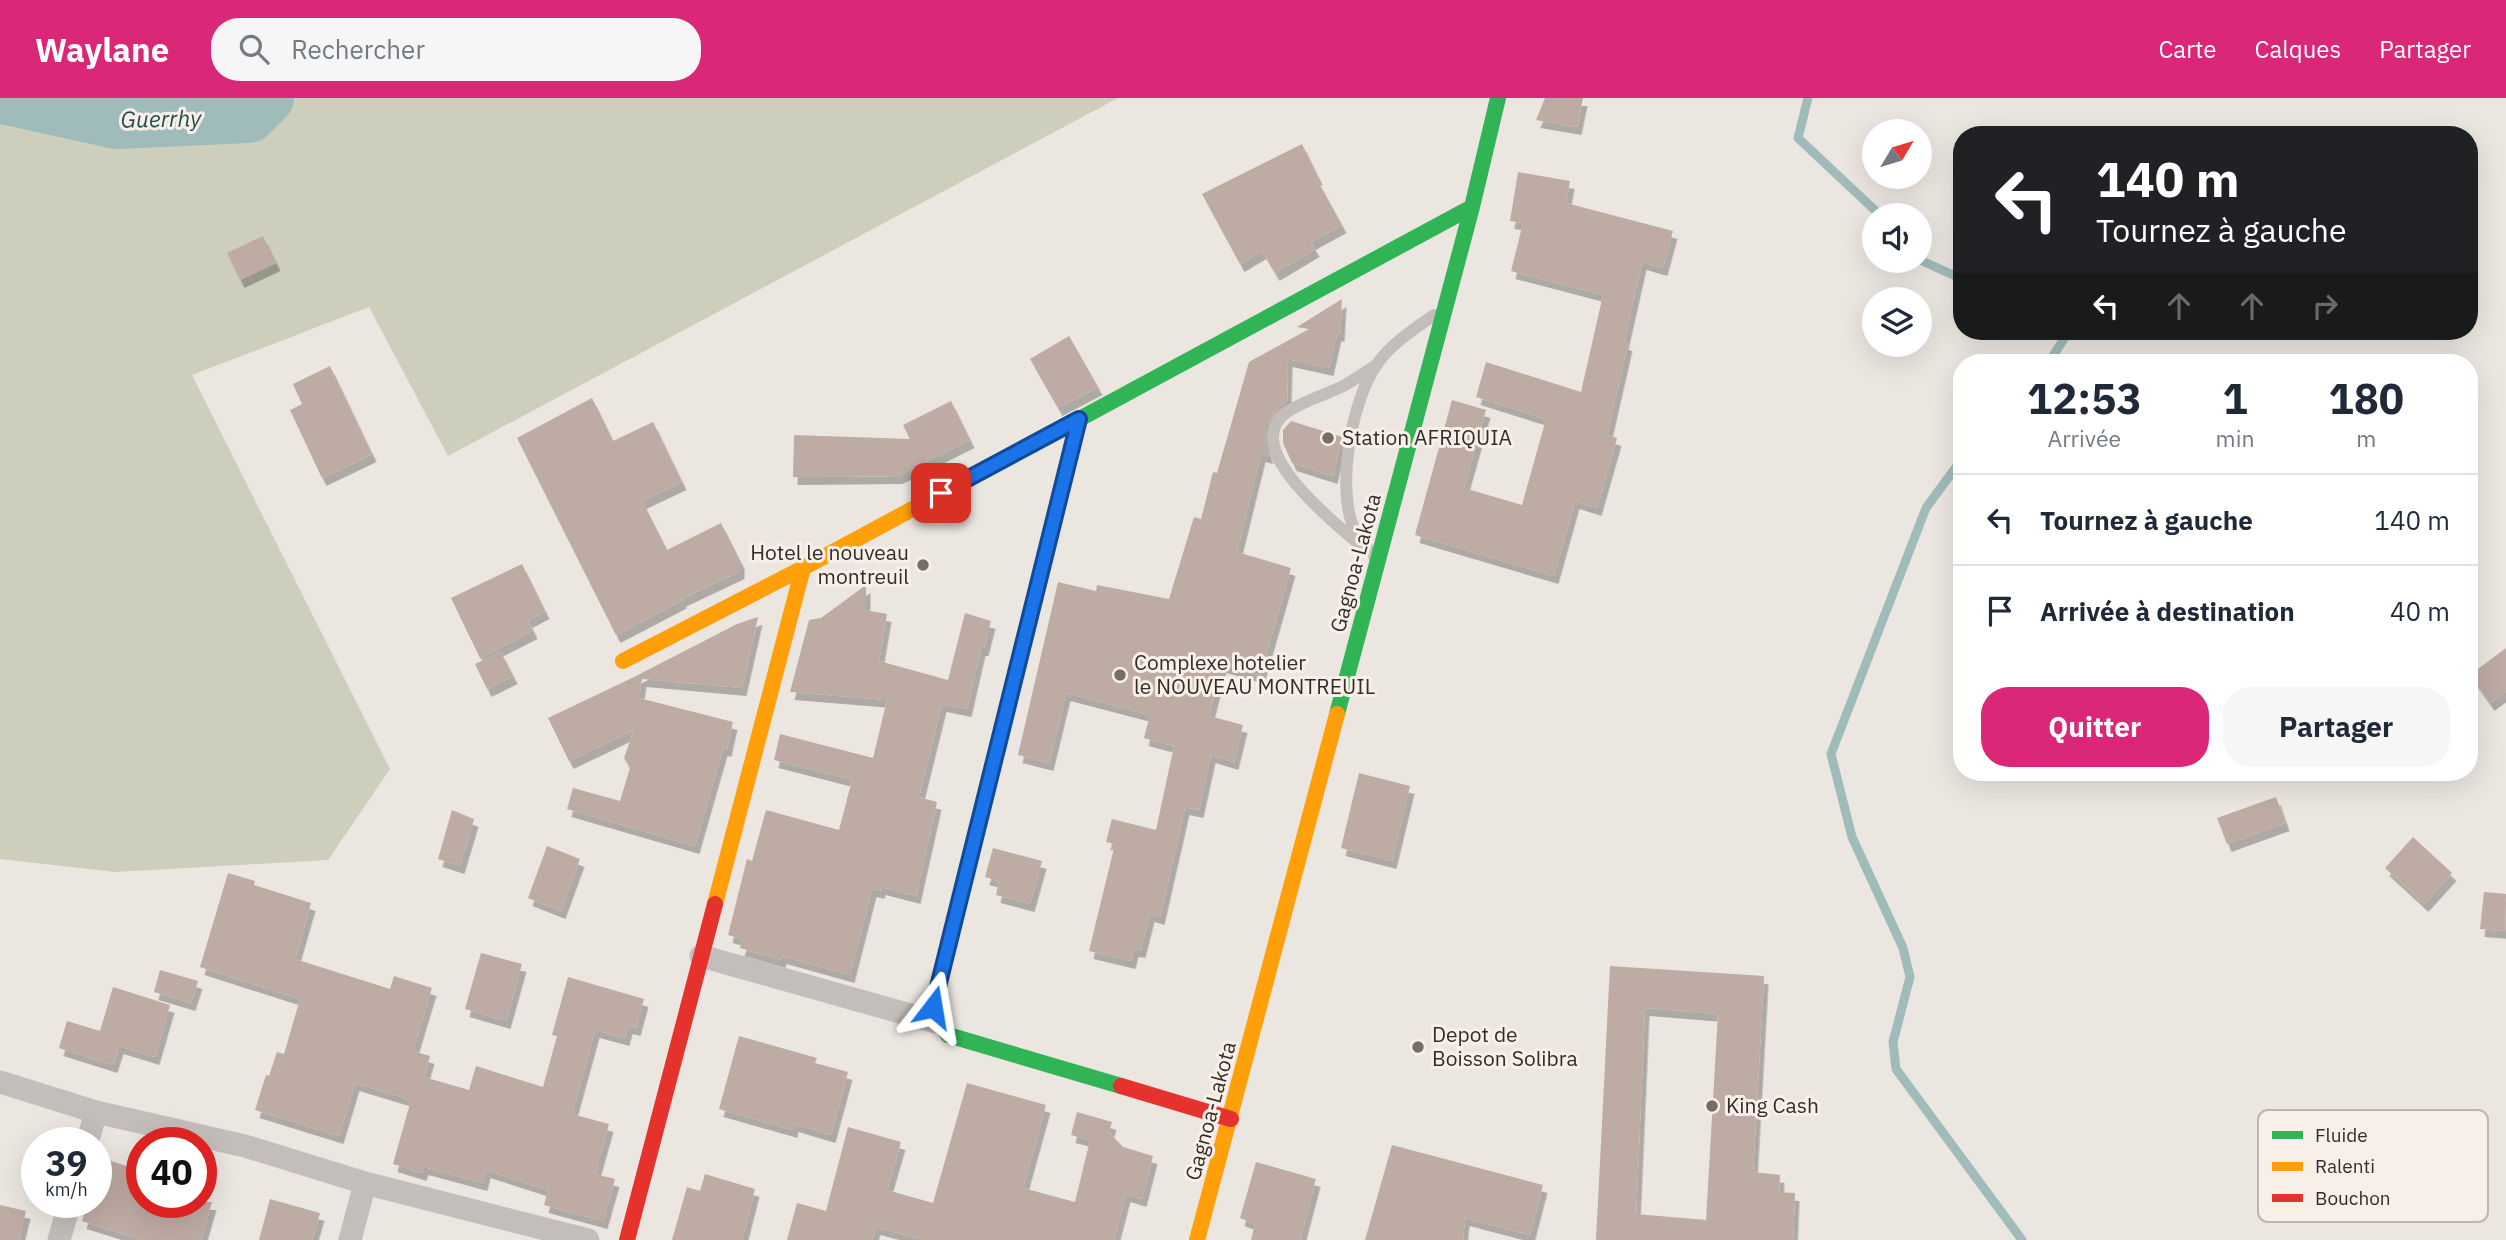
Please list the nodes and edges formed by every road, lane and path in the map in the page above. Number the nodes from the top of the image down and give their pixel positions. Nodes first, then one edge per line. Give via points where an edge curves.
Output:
1 (1498, 98) edge
2 (1472, 207) junction
3 (1446, 307) junction
4 (1377, 365) junction
5 (1079, 419) junction
6 (1378, 561) junction
7 (803, 568) junction
8 (623, 661) dead end
9 (701, 956) junction
10 (939, 1023) junction
11 (0, 1082) edge
12 (96, 1112) junction
13 (1231, 1119) junction
14 (92, 1127) edge
15 (365, 1183) junction
16 (66, 1218) edge
17 (583, 1239) edge
18 (60, 1240) edge
19 (350, 1240) edge
20 (627, 1240) edge
21 (1197, 1240) edge

1 - 2 street, Gagnoa-Lakota
2 - 3 street, Gagnoa-Lakota
2 - 5 street
3 - 4 lane via 1409,332
3 - 6 street, Gagnoa-Lakota
4 - 6 lane via 1350,435 1346,470 1356,534
4 - 6 lane via 1284,414 1274,425 1272,445 1284,471
5 - 7 street
5 - 10 street via 933,1007
6 - 13 street, Gagnoa-Lakota
7 - 8 street
7 - 9 street
9 - 10 street
9 - 20 street
10 - 13 street via 948,1035
11 - 12 street
12 - 14 street
12 - 15 street via 245,1146
13 - 21 street, Gagnoa-Lakota
15 - 17 street
15 - 19 street
16 - 18 street

